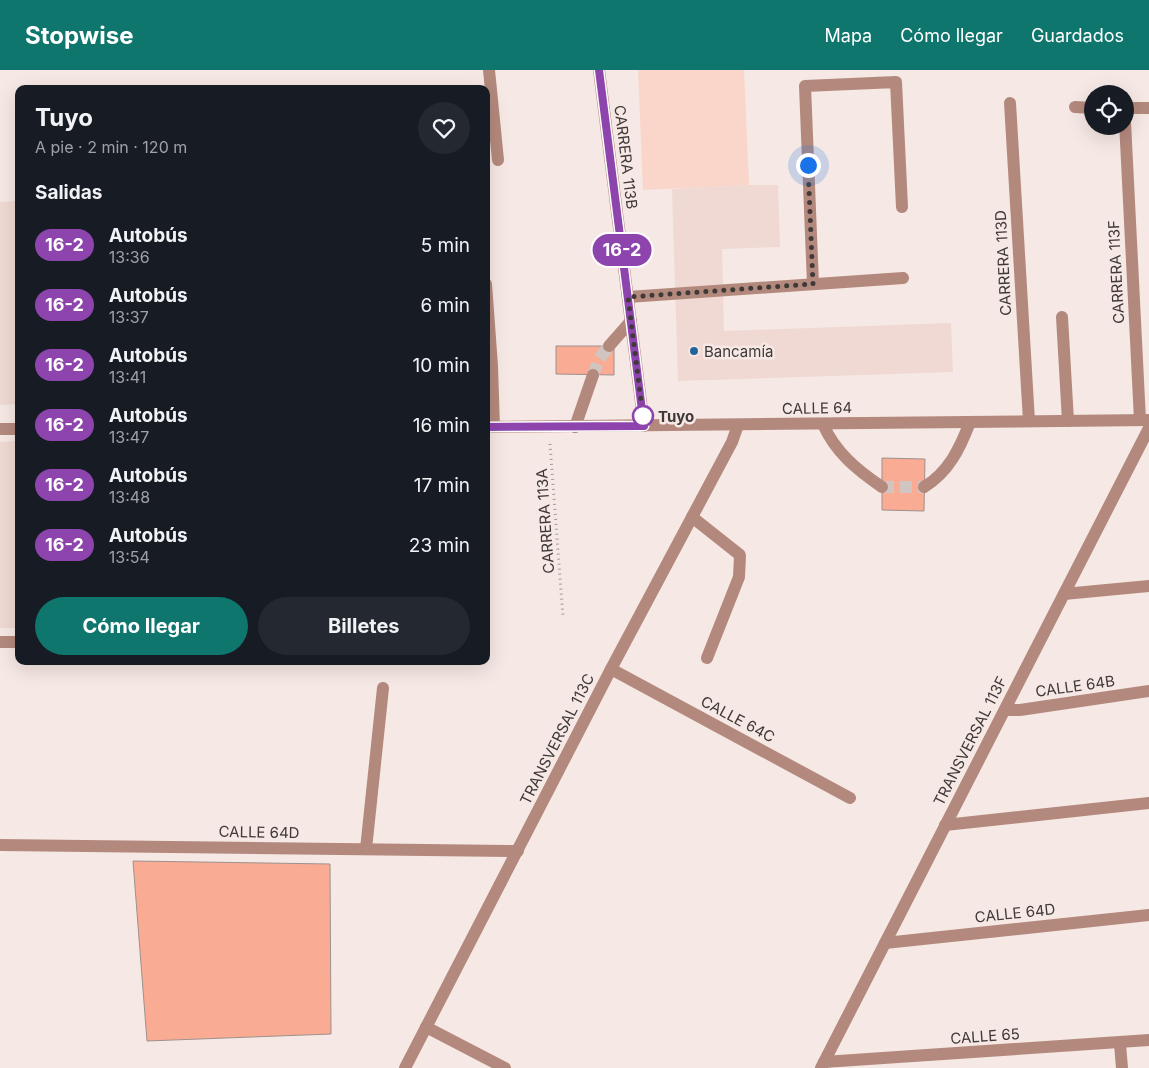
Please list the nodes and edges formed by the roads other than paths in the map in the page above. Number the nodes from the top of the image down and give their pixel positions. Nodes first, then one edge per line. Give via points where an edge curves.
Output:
1 (489, 70) edge
2 (599, 70) edge
3 (1010, 103) dead end
4 (1075, 108) dead end
5 (1084, 108) edge
6 (1134, 108) edge
7 (1149, 108) edge
8 (1126, 135) edge
9 (498, 160) dead end
10 (902, 206) dead end
11 (903, 278) dead end
12 (813, 284) junction
13 (628, 297) junction
14 (1062, 317) dead end
15 (631, 321) junction
16 (490, 339) edge
17 (609, 346) tunnel mouth
18 (593, 375) tunnel mouth
19 (1029, 421) junction
20 (1068, 421) junction
21 (970, 422) junction
22 (1146, 423) edge
23 (823, 424) junction
24 (738, 425) junction
25 (644, 426) junction
26 (490, 427) edge
27 (575, 427) junction
28 (0, 429) edge
29 (15, 429) edge
30 (882, 487) tunnel mouth
31 (924, 487) tunnel mouth
32 (692, 517) junction
33 (1149, 586) edge
34 (1064, 594) junction
35 (0, 642) edge
36 (15, 642) edge
37 (707, 658) dead end
38 (611, 669) junction
39 (383, 688) dead end
40 (1149, 691) edge
41 (1005, 710) junction
42 (850, 798) dead end
43 (1149, 803) edge
44 (945, 825) junction
45 (0, 845) edge
46 (366, 849) junction
47 (518, 851) junction
48 (1149, 915) edge
49 (885, 943) junction
50 (426, 1027) junction
51 (1149, 1040) edge
52 (1120, 1044) junction
53 (822, 1065) edge
54 (405, 1068) edge
55 (505, 1068) edge
56 (1122, 1068) edge

1 - 9 street
2 - 13 street, CARRERA 113B
3 - 19 street, CARRERA 113D
4 - 5 street
6 - 7 street
8 - 22 street, CARRERA 113F
10 - 12 street via 896,82 804,86
11 - 12 street
12 - 13 street
13 - 15 street, CARRERA 113B
14 - 20 street
15 - 17 street
15 - 25 street, CARRERA 113B
16 - 26 street
18 - 27 street
19 - 20 street, CALLE 64
19 - 21 street, CALLE 64
20 - 22 street, CALLE 64
21 - 23 street, CALLE 64
21 - 31 street via 951,462 936,480
22 - 34 street, TRANSVERSAL 113F
23 - 24 street, CALLE 64
23 - 30 street via 838,451
24 - 25 street, CALLE 64
24 - 32 street, TRANSVERSAL 113C
25 - 27 street, CALLE 64
26 - 27 street, CALLE 64
28 - 29 street
32 - 37 street via 740,555 739,577
32 - 38 street, TRANSVERSAL 113C
33 - 34 street
34 - 41 street, TRANSVERSAL 113F
35 - 36 street
38 - 42 street, CALLE 64C
38 - 47 street, TRANSVERSAL 113C
39 - 46 street
40 - 41 street, CALLE 64B
41 - 44 street, TRANSVERSAL 113F
43 - 44 street
44 - 49 street, TRANSVERSAL 113F
45 - 46 street, CALLE 64D
46 - 47 street, CALLE 64D
47 - 50 street, TRANSVERSAL 113C
48 - 49 street, CALLE 64D
49 - 53 street, TRANSVERSAL 113F
50 - 54 street, TRANSVERSAL 113C
50 - 55 street
51 - 52 street, CALLE 65
52 - 53 street, CALLE 65
52 - 56 street

